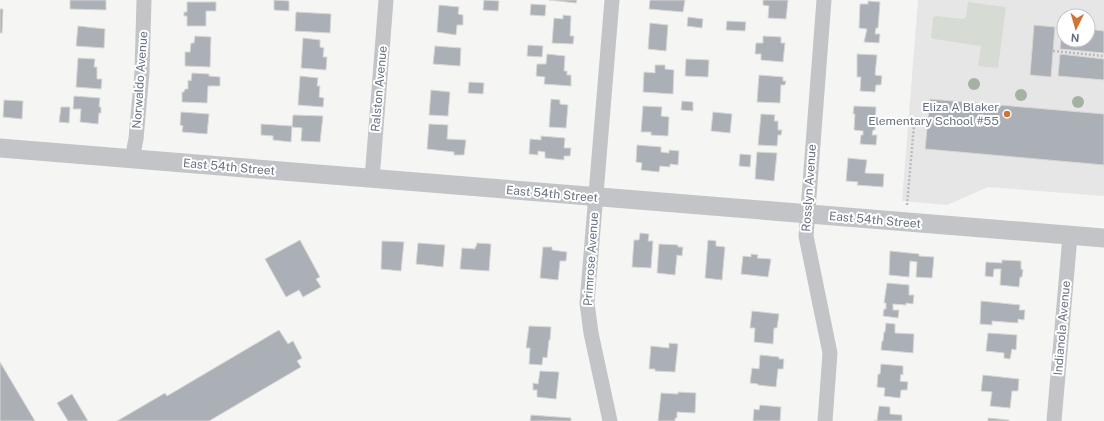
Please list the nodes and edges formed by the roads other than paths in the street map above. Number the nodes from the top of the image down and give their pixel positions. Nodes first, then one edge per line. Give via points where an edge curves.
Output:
1 (144, 0) edge
2 (386, 0) edge
3 (612, 0) edge
4 (824, 0) edge
5 (0, 148) edge
6 (132, 159) junction
7 (372, 179) junction
8 (595, 197) junction
9 (807, 214) junction
10 (1070, 236) junction
11 (1104, 238) edge
12 (610, 421) edge
13 (824, 421) edge
14 (1054, 421) edge

1 - 6 street, Norwaldo Avenue via 142,72
2 - 7 street, Ralston Avenue
3 - 8 street, Primrose Avenue
4 - 9 street, Rosslyn Avenue
5 - 6 street, East 54th Street
6 - 7 street, East 54th Street
7 - 8 street, East 54th Street
8 - 9 street, East 54th Street
8 - 12 street, Primrose Avenue via 588,311 590,333
9 - 10 street, East 54th Street
9 - 13 street, Rosslyn Avenue via 806,236 830,353
10 - 11 street, East 54th Street
10 - 14 street, Indianola Avenue

